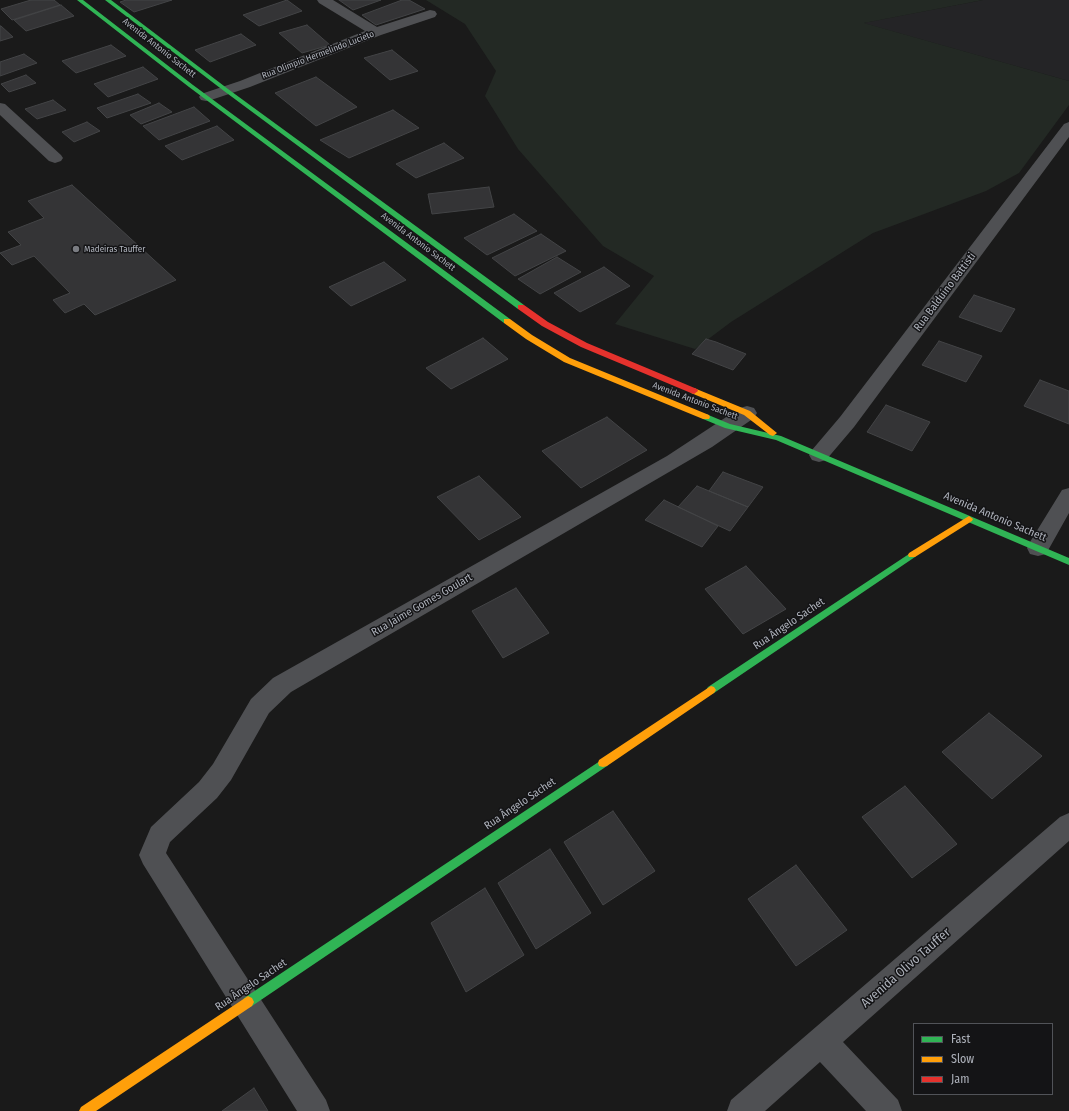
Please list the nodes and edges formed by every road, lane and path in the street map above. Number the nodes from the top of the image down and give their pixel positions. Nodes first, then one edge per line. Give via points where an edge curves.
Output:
1 (80, 0) edge
2 (108, 0) edge
3 (324, 0) edge
4 (430, 14) dead end
5 (376, 32) junction
6 (195, 66) junction
7 (175, 73) junction
8 (226, 90) junction
9 (206, 97) junction
10 (0, 107) edge
11 (1069, 127) edge
12 (291, 137) junction
13 (270, 145) junction
14 (55, 158) dead end
15 (444, 250) junction
16 (424, 260) junction
17 (747, 413) junction
18 (728, 426) junction
19 (778, 438) junction
20 (819, 455) junction
21 (1069, 495) edge
22 (969, 519) junction
23 (1038, 548) junction
24 (1069, 562) edge
25 (1069, 825) edge
26 (246, 1003) junction
27 (822, 1042) junction
28 (85, 1111) edge
29 (314, 1111) edge
30 (742, 1111) edge
31 (888, 1111) edge

1 - 7 street, Avenida Antonio Sachett
2 - 6 street, Avenida Antonio Sachett
3 - 5 street
4 - 5 street, Rua Olímpio Hermelindo Lucieto
5 - 8 street, Rua Olímpio Hermelindo Lucieto
6 - 7 street
6 - 8 street, Avenida Antonio Sachett
7 - 9 street, Avenida Antonio Sachett
8 - 9 street, Rua Olímpio Hermelindo Lucieto
8 - 12 street, Avenida Antonio Sachett
9 - 13 street, Avenida Antonio Sachett
10 - 14 street
11 - 20 street, Rua Balduíno Battisti via 847,422
12 - 13 street
12 - 15 street, Avenida Antonio Sachett
13 - 16 street, Avenida Antonio Sachett
15 - 16 street
15 - 17 street, Avenida Antonio Sachett via 551,328 584,345
16 - 18 street, Avenida Antonio Sachett via 528,337 567,360
17 - 18 street, Rua Jaime Gomes Goulart
17 - 19 street, Avenida Antonio Sachett
18 - 19 street, Avenida Antonio Sachett
18 - 26 street, Rua Jaime Gomes Goulart via 674,461 282,685 260,706 222,772 160,836 152,855
19 - 20 street, Avenida Antonio Sachett
20 - 22 street, Avenida Antonio Sachett
21 - 23 street
22 - 23 street, Avenida Antonio Sachett
22 - 26 street, Rua Ângelo Sachet
23 - 24 street, Avenida Antonio Sachett
25 - 27 street, Avenida Olivo Tauffer
26 - 28 street, Rua Ângelo Sachet
26 - 29 street
27 - 30 street, Avenida Olivo Tauffer
27 - 31 street

